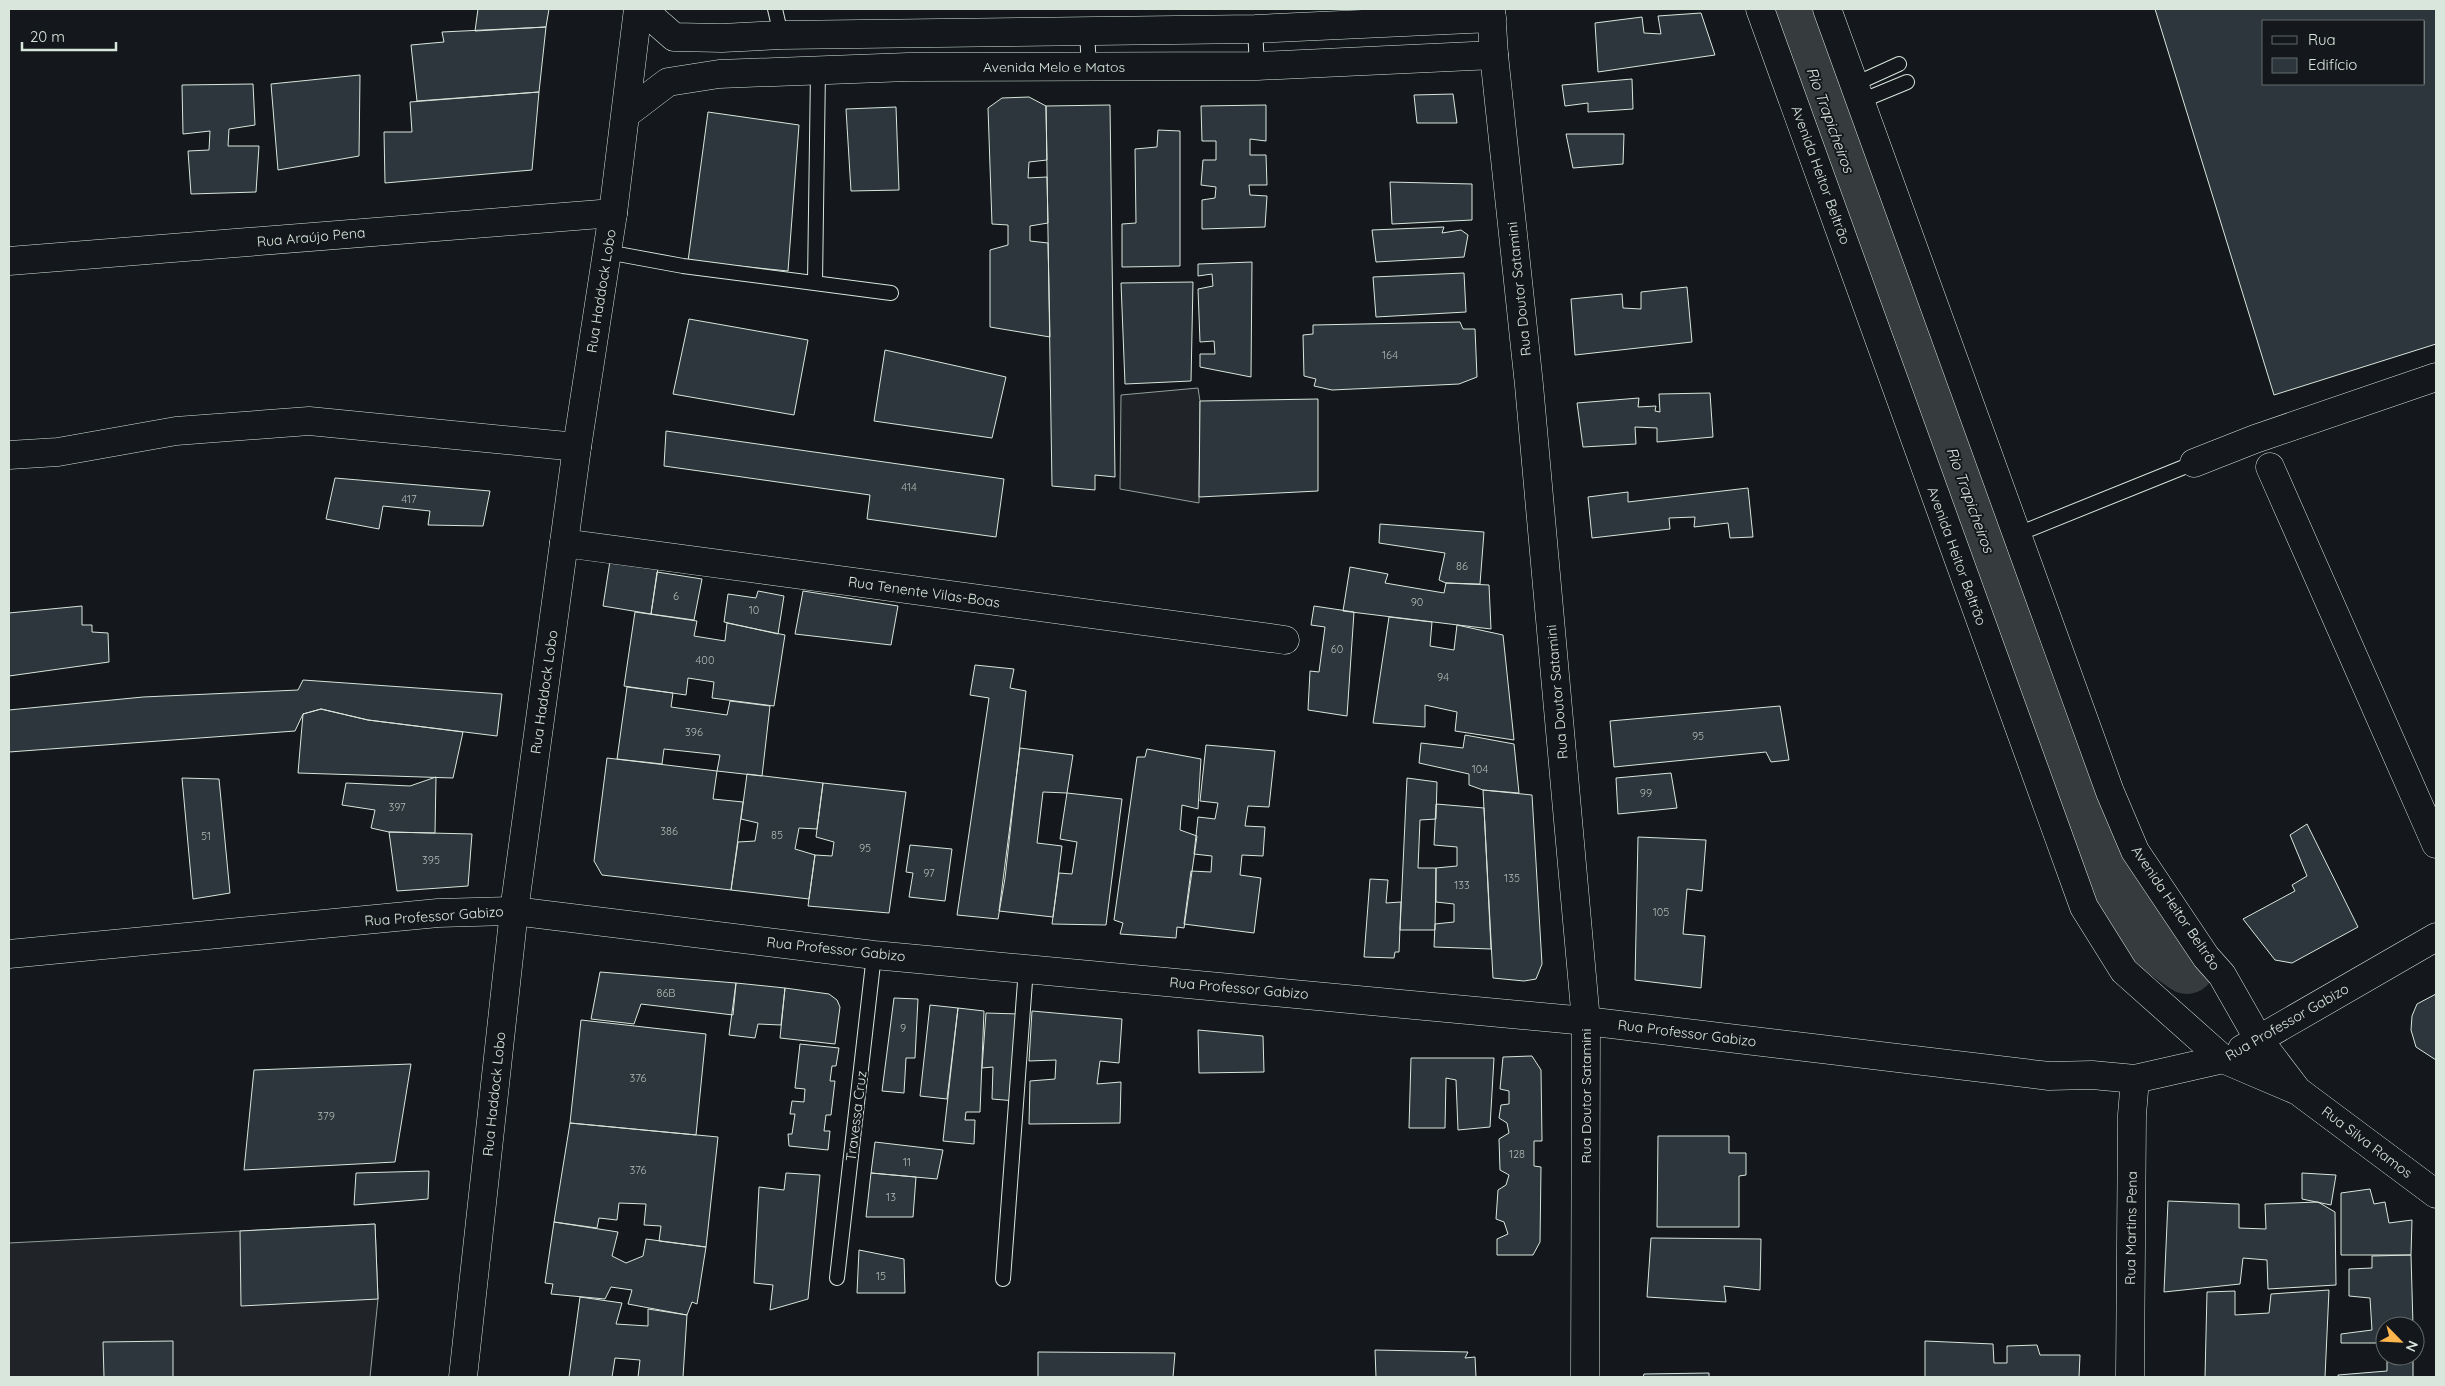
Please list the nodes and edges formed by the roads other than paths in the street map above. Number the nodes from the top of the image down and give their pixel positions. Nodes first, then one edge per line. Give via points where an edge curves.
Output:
1 (638, 9) edge
2 (642, 9) edge
3 (775, 9) edge
4 (1760, 9) edge
5 (1827, 9) edge
6 (1492, 13) edge
7 (1255, 29) junction
8 (1087, 32) junction
9 (908, 34) junction
10 (781, 35) junction
11 (1494, 55) junction
12 (1899, 64) dead end
13 (1257, 66) junction
14 (908, 67) junction
15 (1089, 68) junction
16 (818, 70) junction
17 (1906, 82) dead end
18 (1858, 92) junction
19 (626, 114) junction
20 (613, 213) junction
21 (607, 252) junction
22 (9, 261) edge
23 (815, 282) junction
24 (890, 293) dead end
25 (2436, 377) edge
26 (577, 447) junction
27 (9, 456) edge
28 (2194, 462) joint
29 (2270, 467) dead end
30 (2018, 534) junction
31 (564, 543) junction
32 (1284, 640) dead end
33 (2436, 844) edge
34 (514, 911) junction
35 (2436, 937) edge
36 (9, 954) edge
37 (874, 954) junction
38 (1026, 968) junction
39 (1586, 1021) junction
40 (2259, 1040) junction
41 (2223, 1059) junction
42 (2135, 1079) junction
43 (2298, 1091) junction
44 (2436, 1194) edge
45 (837, 1278) dead end
46 (1003, 1279) dead end
47 (463, 1377) edge
48 (1585, 1377) edge
49 (2130, 1377) edge

1 - 19 street, Rua Haddock Lobo
2 - 10 street via 674,37
3 - 10 lane
4 - 41 street, Avenida Heitor Beltrão via 2084,907 2124,971
5 - 18 street, Avenida Heitor Beltrão
6 - 7 street
6 - 11 street, Rua Doutor Satamini
7 - 8 street
7 - 13 lane
8 - 9 street
8 - 15 lane
9 - 10 street
9 - 14 lane
11 - 13 street, Avenida Melo e Matos
11 - 39 street, Rua Doutor Satamini via 1530,385
12 - 18 lane
13 - 15 street, Avenida Melo e Matos
14 - 15 street, Avenida Melo e Matos
14 - 16 street, Avenida Melo e Matos
16 - 19 street, Avenida Melo e Matos via 719,74 668,82
16 - 23 lane
17 - 18 lane
18 - 30 street, Avenida Heitor Beltrão
19 - 20 street, Rua Haddock Lobo
20 - 21 street, Rua Haddock Lobo
20 - 22 street, Rua Araújo Pena
21 - 23 lane via 683,266
21 - 26 street, Rua Haddock Lobo
23 - 24 lane
25 - 28 street
26 - 27 street via 309,421 176,431 58,452
26 - 31 street, Rua Haddock Lobo
28 - 30 lane
29 - 33 street
30 - 40 street, Avenida Heitor Beltrão via 2110,792 2136,851 2222,976
31 - 32 street, Rua Tenente Vilas-Boas
31 - 34 street, Rua Haddock Lobo
34 - 36 street, Rua Professor Gabizo via 438,913
34 - 37 street, Rua Professor Gabizo
34 - 47 street, Rua Haddock Lobo
35 - 40 street, Rua Professor Gabizo
37 - 38 street, Rua Professor Gabizo
37 - 45 lane, Travessa Cruz
38 - 39 street, Rua Professor Gabizo
38 - 46 lane
39 - 42 street, Rua Professor Gabizo via 2049,1076
39 - 48 street, Rua Doutor Satamini
40 - 41 street, Rua Professor Gabizo
40 - 43 street, Rua Silva Ramos
41 - 42 street, Rua Professor Gabizo
41 - 43 street, Rua Silva Ramos
42 - 49 street, Rua Martins Pena
43 - 44 street, Rua Silva Ramos

